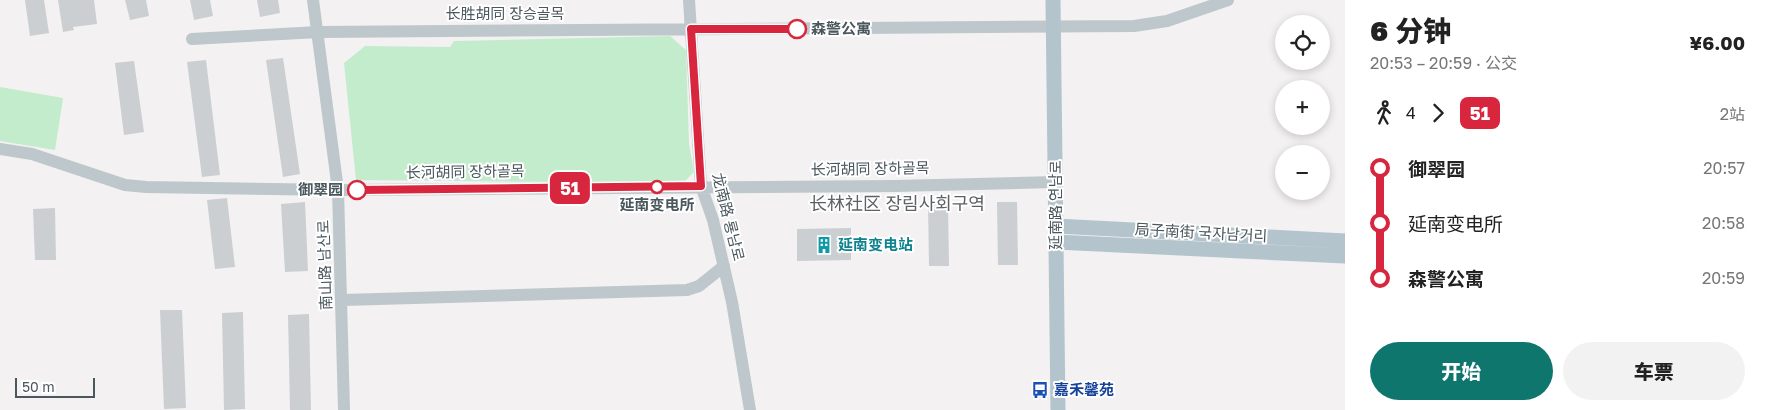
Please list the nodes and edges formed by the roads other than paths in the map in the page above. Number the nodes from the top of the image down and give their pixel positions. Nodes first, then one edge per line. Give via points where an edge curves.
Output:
1 (313, 0) edge
2 (689, 0) edge
3 (1053, 0) edge
4 (1228, 0) edge
5 (1054, 28) junction
6 (691, 29) junction
7 (319, 32) junction
8 (192, 39) dead end
9 (0, 149) edge
10 (1056, 182) junction
11 (701, 186) junction
12 (338, 190) junction
13 (1056, 226) junction
14 (1345, 241) edge
15 (1056, 242) junction
16 (1342, 258) edge
17 (724, 266) junction
18 (343, 300) junction
19 (344, 410) edge
20 (750, 410) edge
21 (1058, 410) edge

1 - 7 street, 南山路 남산로
2 - 6 street, 龙南路 룡남로
3 - 5 main road, 延南路 연남로
4 - 5 street, 长胜胡同 장승골목 via 1167,20 1134,26
5 - 6 street, 长胜胡同 장승골목
5 - 10 main road, 延南路 연남로
6 - 7 street, 长胜胡同 장승골목
6 - 11 street, 龙南路 룡남로
7 - 8 street, 长胜胡同 장승골목
7 - 12 street, 南山路 남산로
9 - 12 street, 长河胡同 장하골목 via 32,154 125,185
10 - 11 street, 长河胡同 장하골목
10 - 13 main road, 延南路 연남로
11 - 12 street, 长河胡同 장하골목
11 - 17 street, 龙南路 룡남로
12 - 18 street, 南山路 남산로
13 - 14 main road, 局子南街 국자남거리
13 - 15 main road, 延南路 연남로
15 - 16 main road, 局子南街 국자남거리
15 - 21 main road, 延南路 연남로
17 - 18 street via 699,286 687,290
17 - 20 street, 龙南路 룡남로
18 - 19 street, 南山路 남산로

